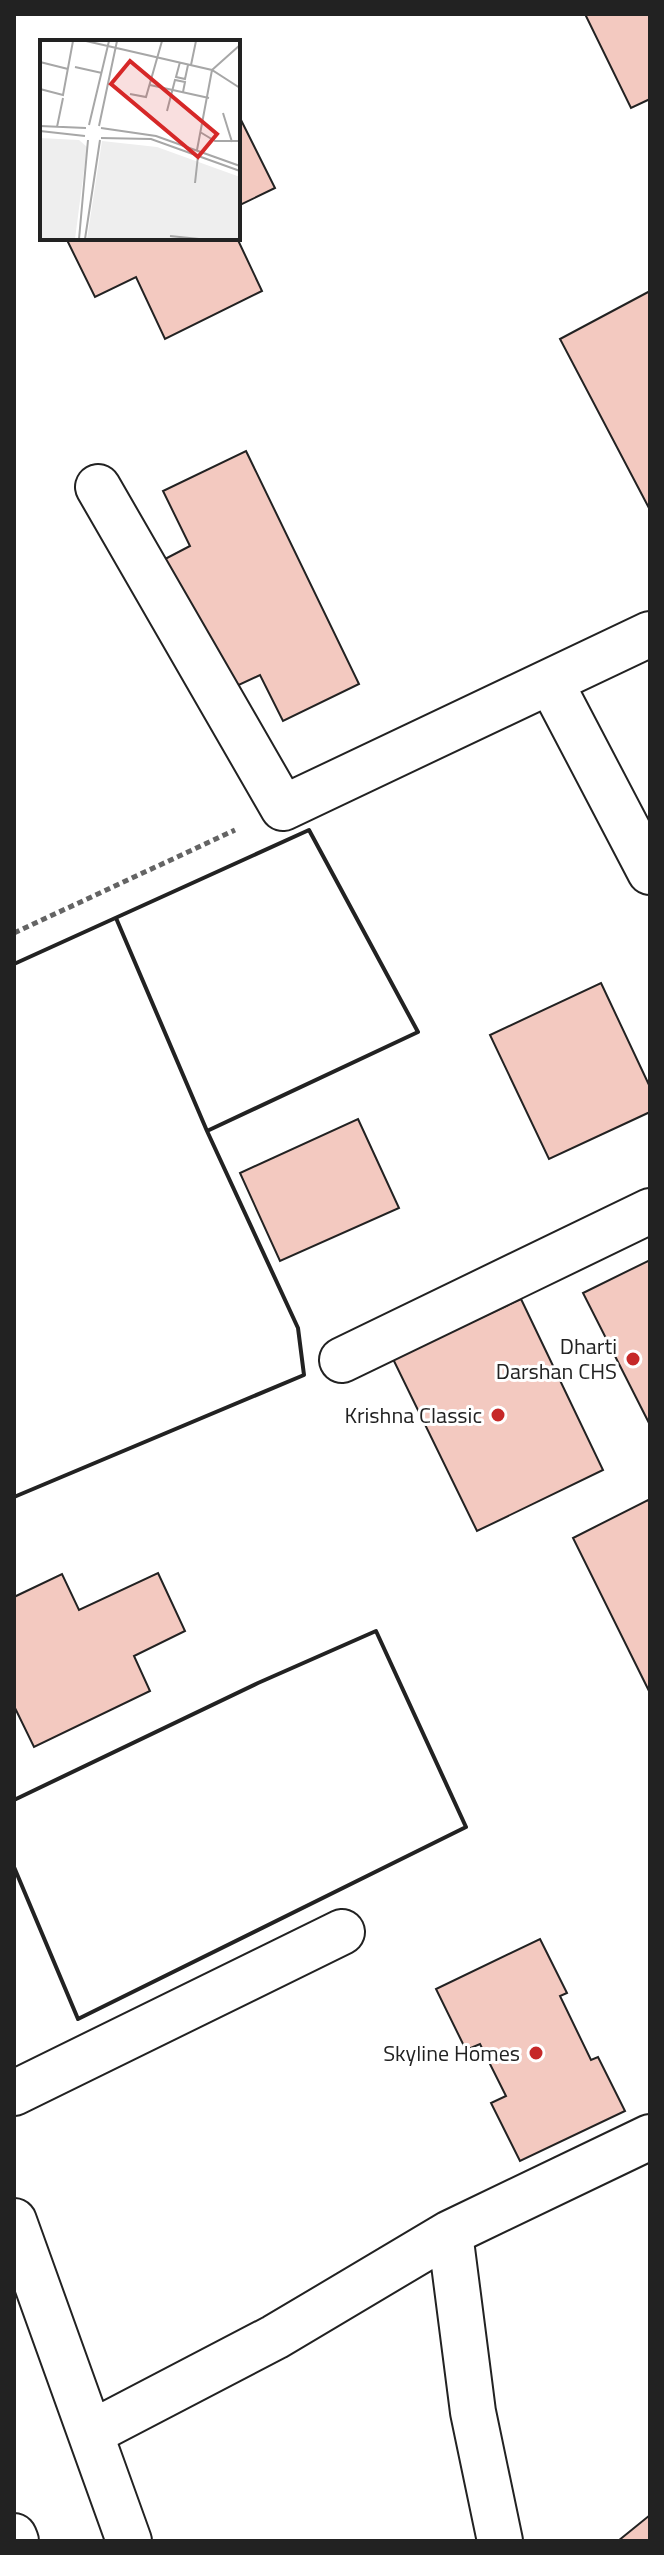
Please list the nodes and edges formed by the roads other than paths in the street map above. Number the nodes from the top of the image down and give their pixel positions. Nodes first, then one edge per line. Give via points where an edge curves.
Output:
1 (98, 487) dead end
2 (650, 634) edge
3 (551, 683) junction
4 (650, 872) edge
5 (650, 1211) edge
6 (342, 1360) dead end
7 (342, 1932) dead end
8 (14, 2093) edge
9 (650, 2137) edge
10 (14, 2221) edge
11 (450, 2233) junction
12 (91, 2433) junction
13 (129, 2541) edge
14 (500, 2541) edge

1 - 3 street via 283,808
2 - 3 street
3 - 4 street
5 - 6 street
7 - 8 street
9 - 11 street
10 - 12 street
11 - 12 street via 275,2337
11 - 14 street via 473,2412
12 - 13 street

